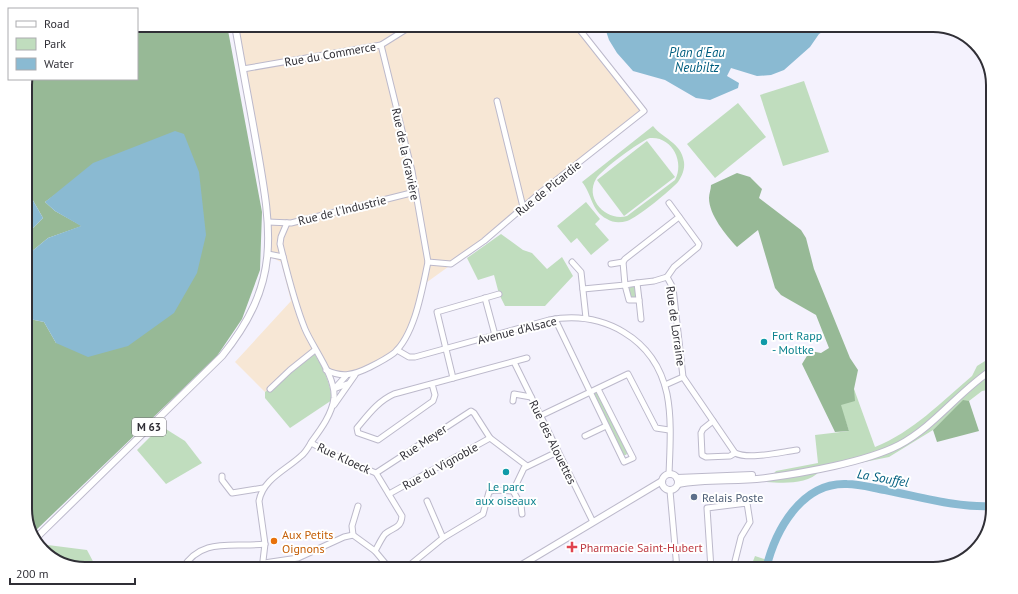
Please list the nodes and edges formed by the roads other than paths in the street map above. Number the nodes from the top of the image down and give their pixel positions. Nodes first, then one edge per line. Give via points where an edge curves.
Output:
1 (236, 32) edge
2 (402, 32) edge
3 (582, 32) edge
4 (381, 45) junction
5 (243, 68) junction
6 (497, 101) dead end
7 (415, 192) junction
8 (669, 203) dead end
9 (523, 207) junction
10 (679, 216) junction
11 (268, 222) junction
12 (287, 223) junction
13 (268, 254) junction
14 (283, 257) junction
15 (428, 262) junction
16 (572, 262) dead end
17 (623, 262) junction
18 (610, 264) dead end
19 (667, 277) junction
20 (637, 283) junction
21 (625, 285) junction
22 (583, 289) junction
23 (499, 294) dead end
24 (485, 298) junction
25 (639, 300) junction
26 (586, 318) junction
27 (555, 319) junction
28 (641, 319) dead end
29 (495, 335) junction
30 (446, 348) junction
31 (315, 350) junction
32 (397, 350) junction
33 (527, 358) dead end
34 (514, 362) junction
35 (326, 369) junction
36 (356, 375) junction
37 (986, 375) edge
38 (346, 376) junction
39 (683, 377) junction
40 (453, 378) junction
41 (348, 384) junction
42 (432, 384) junction
43 (665, 384) junction
44 (270, 389) dead end
45 (334, 389) junction
46 (598, 389) junction
47 (590, 392) junction
48 (531, 396) junction
49 (513, 401) dead end
50 (332, 406) junction
51 (540, 416) junction
52 (713, 421) junction
53 (606, 426) junction
54 (669, 430) junction
55 (586, 436) dead end
56 (490, 438) junction
57 (312, 443) junction
58 (797, 450) dead end
59 (557, 452) junction
60 (735, 453) junction
61 (527, 466) junction
62 (376, 473) junction
63 (670, 474) junction
64 (222, 476) dead end
65 (662, 481) junction
66 (678, 481) junction
67 (263, 488) junction
68 (667, 489) junction
69 (513, 491) junction
70 (389, 494) junction
71 (641, 495) junction
72 (427, 501) dead end
73 (358, 506) dead end
74 (522, 514) dead end
75 (593, 522) junction
76 (39, 535) edge
77 (353, 535) junction
78 (444, 538) junction
79 (265, 544) junction
80 (375, 551) junction
81 (188, 562) edge
82 (263, 562) edge
83 (280, 562) edge
84 (384, 562) edge
85 (414, 562) edge
86 (527, 562) edge
87 (676, 562) edge
88 (711, 562) edge
89 (735, 562) edge

1 - 5 main road, M 63
2 - 4 street, Rue du Commerce
3 - 9 street, Rue de Picardie via 644,111
4 - 5 street, Rue du Commerce
4 - 7 street, Rue de la Gravière
5 - 11 main road, M 63
6 - 9 street
7 - 12 street, Rue de l'Industrie
7 - 15 street, Rue de la Gravière
8 - 10 street, Rue de Lorraine
9 - 15 street, Rue de Picardie via 484,241 451,264
10 - 17 street
10 - 19 street, Rue de Lorraine via 699,246 674,267
11 - 12 street, Rue de l'Industrie
11 - 13 main road, M 63
12 - 14 street via 280,244
13 - 14 street
13 - 76 main road, M 63 via 261,288 247,318 226,351
14 - 31 street via 305,328
15 - 32 street, Rue de la Gravière via 409,334
16 - 22 street via 581,272
17 - 18 street
17 - 21 street
19 - 20 street
19 - 39 street, Rue de Lorraine via 673,288
20 - 21 street
20 - 25 street
21 - 22 street
21 - 25 street via 628,299
22 - 26 street
23 - 24 street
24 - 29 street
24 - 30 street via 437,312
25 - 28 street
26 - 27 street, Avenue d'Alsace
26 - 43 street, Avenue d'Alsace via 609,324 640,344 654,362
27 - 29 street, Avenue d'Alsace
27 - 47 street
29 - 30 street, Avenue d'Alsace
30 - 32 street, Avenue d'Alsace via 413,357
30 - 40 street
31 - 35 street
31 - 44 street
32 - 36 street
33 - 34 street
34 - 40 street
34 - 48 street, Rue des Alouettes
35 - 38 street via 334,374
35 - 45 street
36 - 38 street
36 - 41 street
37 - 66 main road via 924,428 898,446 859,459 782,475
38 - 45 street
39 - 43 street, Rue de Lorraine
39 - 52 street, Rue de Lorraine
40 - 42 street
41 - 45 street
41 - 50 street
42 - 42 street via 394,394 382,400 357,428 358,433 378,440 433,401 435,395
43 - 54 street, Avenue d'Alsace
45 - 50 street
46 - 47 street
46 - 53 street via 633,458 624,462
46 - 54 street via 628,374 656,428
47 - 51 street
47 - 53 street
48 - 49 street via 514,394
48 - 51 street, Rue des Alouettes
50 - 57 street
51 - 59 street, Rue des Alouettes
52 - 60 street, Rue de Lorraine
52 - 60 street via 701,433 702,456 730,456
53 - 55 street
54 - 63 street, Avenue d'Alsace
56 - 61 street
56 - 62 street, Rue Meyer via 471,411
56 - 70 street, Rue du Vignoble
57 - 62 street, Rue Kloeck
57 - 67 street via 302,456
58 - 60 street via 751,456
59 - 61 street
59 - 75 street, Rue des Alouettes
61 - 69 street
62 - 70 street, Rue Kloeck
63 - 65 main road via 664,476
63 - 66 main road
64 - 67 street via 222,480 232,493
65 - 68 main road
65 - 71 main road
66 - 68 main road via 676,488
67 - 79 street via 259,501
68 - 71 main road
68 - 87 street
69 - 74 street via 521,505
69 - 78 street via 489,492 483,514
70 - 80 street, Rue Kloeck via 402,516 402,523 386,534
71 - 75 main road
72 - 78 street
73 - 77 street via 352,526
75 - 86 main road
77 - 80 street
77 - 83 street via 298,558
78 - 85 street
79 - 81 street via 209,547 195,554
79 - 82 street
80 - 84 street
88 - 89 street via 707,508 744,503 749,506 750,522 741,537

